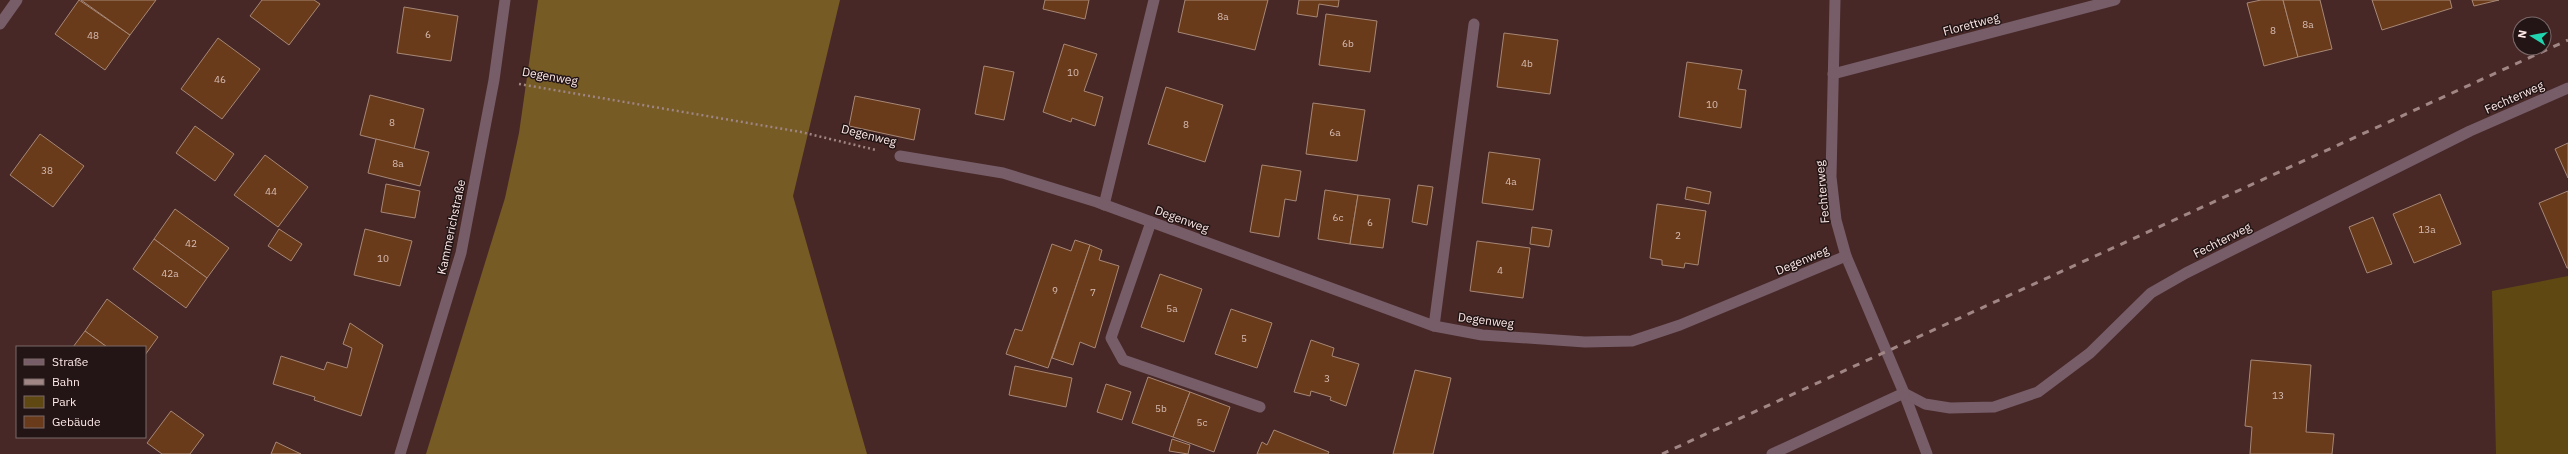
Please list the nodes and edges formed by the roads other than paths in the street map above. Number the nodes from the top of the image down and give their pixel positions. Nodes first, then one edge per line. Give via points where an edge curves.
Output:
1 (17, 0) edge
2 (505, 0) edge
3 (1154, 0) edge
4 (1835, 0) edge
5 (2115, 0) edge
6 (0, 24) edge
7 (1474, 24) dead end
8 (1833, 74) junction
9 (2568, 88) edge
10 (900, 156) road end
11 (1104, 204) junction
12 (1151, 222) junction
13 (1846, 256) junction
14 (1434, 326) junction
15 (1904, 393) junction
16 (1260, 407) dead end
17 (400, 454) edge
18 (1772, 454) edge
19 (1927, 454) edge

1 - 6 street
2 - 17 street, Kammerichstraße via 494,80 461,253
3 - 11 street
4 - 8 street, Fechterweg
5 - 8 street, Florettweg
7 - 14 street
8 - 13 street, Fechterweg via 1831,177 1836,220
9 - 15 street, Fechterweg via 2470,131 2186,273 2152,293 2090,353 2038,392 1994,407 1950,408 1925,404
10 - 11 street, Degenweg via 1003,173
11 - 12 street, Degenweg
12 - 14 street, Degenweg
12 - 16 street via 1111,338 1123,360
13 - 14 street, Degenweg via 1680,325 1632,341 1585,342 1482,334
13 - 15 street, Fechterweg
15 - 18 street
15 - 19 street

